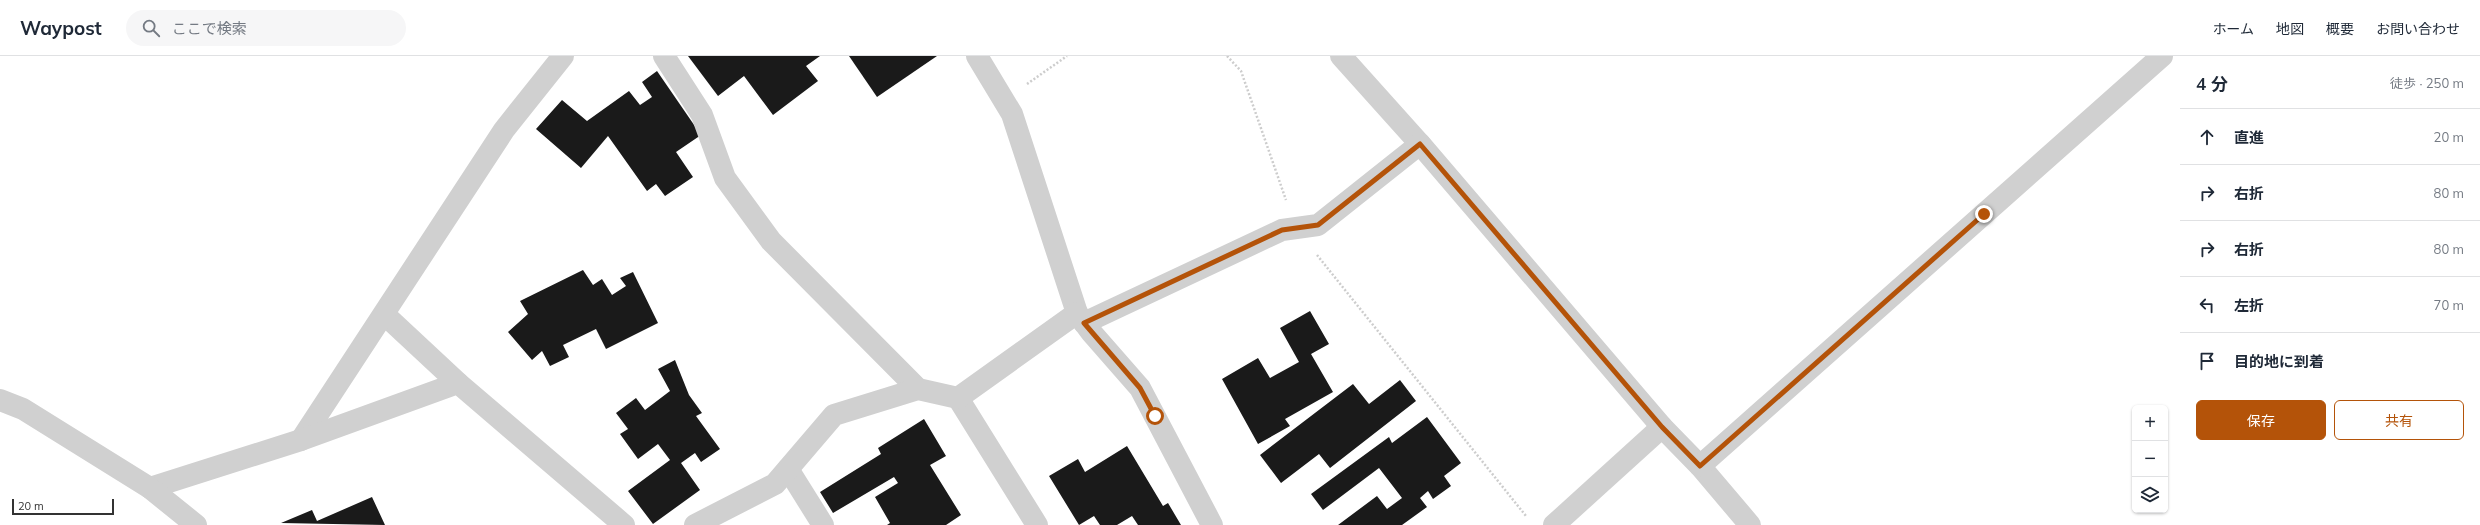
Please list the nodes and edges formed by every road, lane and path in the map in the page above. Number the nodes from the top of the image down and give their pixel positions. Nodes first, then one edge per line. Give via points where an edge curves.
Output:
1 (563, 56) edge
2 (664, 56) edge
3 (978, 56) edge
4 (1067, 56) edge
5 (1227, 56) edge
6 (1341, 56) edge
7 (2162, 56) edge
8 (1004, 100) junction
9 (1420, 144) junction
10 (1296, 228) junction
11 (385, 315) junction
12 (1081, 318) junction
13 (458, 383) junction
14 (918, 389) junction
15 (958, 398) junction
16 (0, 400) edge
17 (1662, 427) junction
18 (301, 440) junction
19 (1700, 466) junction
20 (788, 469) junction
21 (150, 488) junction
22 (1529, 519) dead end
23 (196, 525) edge
24 (624, 525) edge
25 (695, 525) edge
26 (823, 525) edge
27 (1037, 525) edge
28 (1212, 525) edge
29 (1554, 525) edge
30 (1750, 525) edge

1 - 11 street via 504,130
2 - 14 street via 702,116 726,178 771,242
3 - 8 street
4 - 8 path
5 - 10 path via 1241,71
6 - 9 street
7 - 19 street
8 - 12 street via 1012,114
9 - 10 street via 1318,225
9 - 17 street
10 - 12 street via 1282,230
10 - 22 path
11 - 13 street
11 - 18 street
12 - 15 street
12 - 28 street via 1140,388
13 - 18 street
13 - 24 street
14 - 15 street
14 - 20 street via 834,414
15 - 27 street
16 - 21 street via 23,409
17 - 19 street
17 - 29 street
18 - 21 street
19 - 30 street
20 - 25 street via 775,484
20 - 26 street
21 - 23 street

